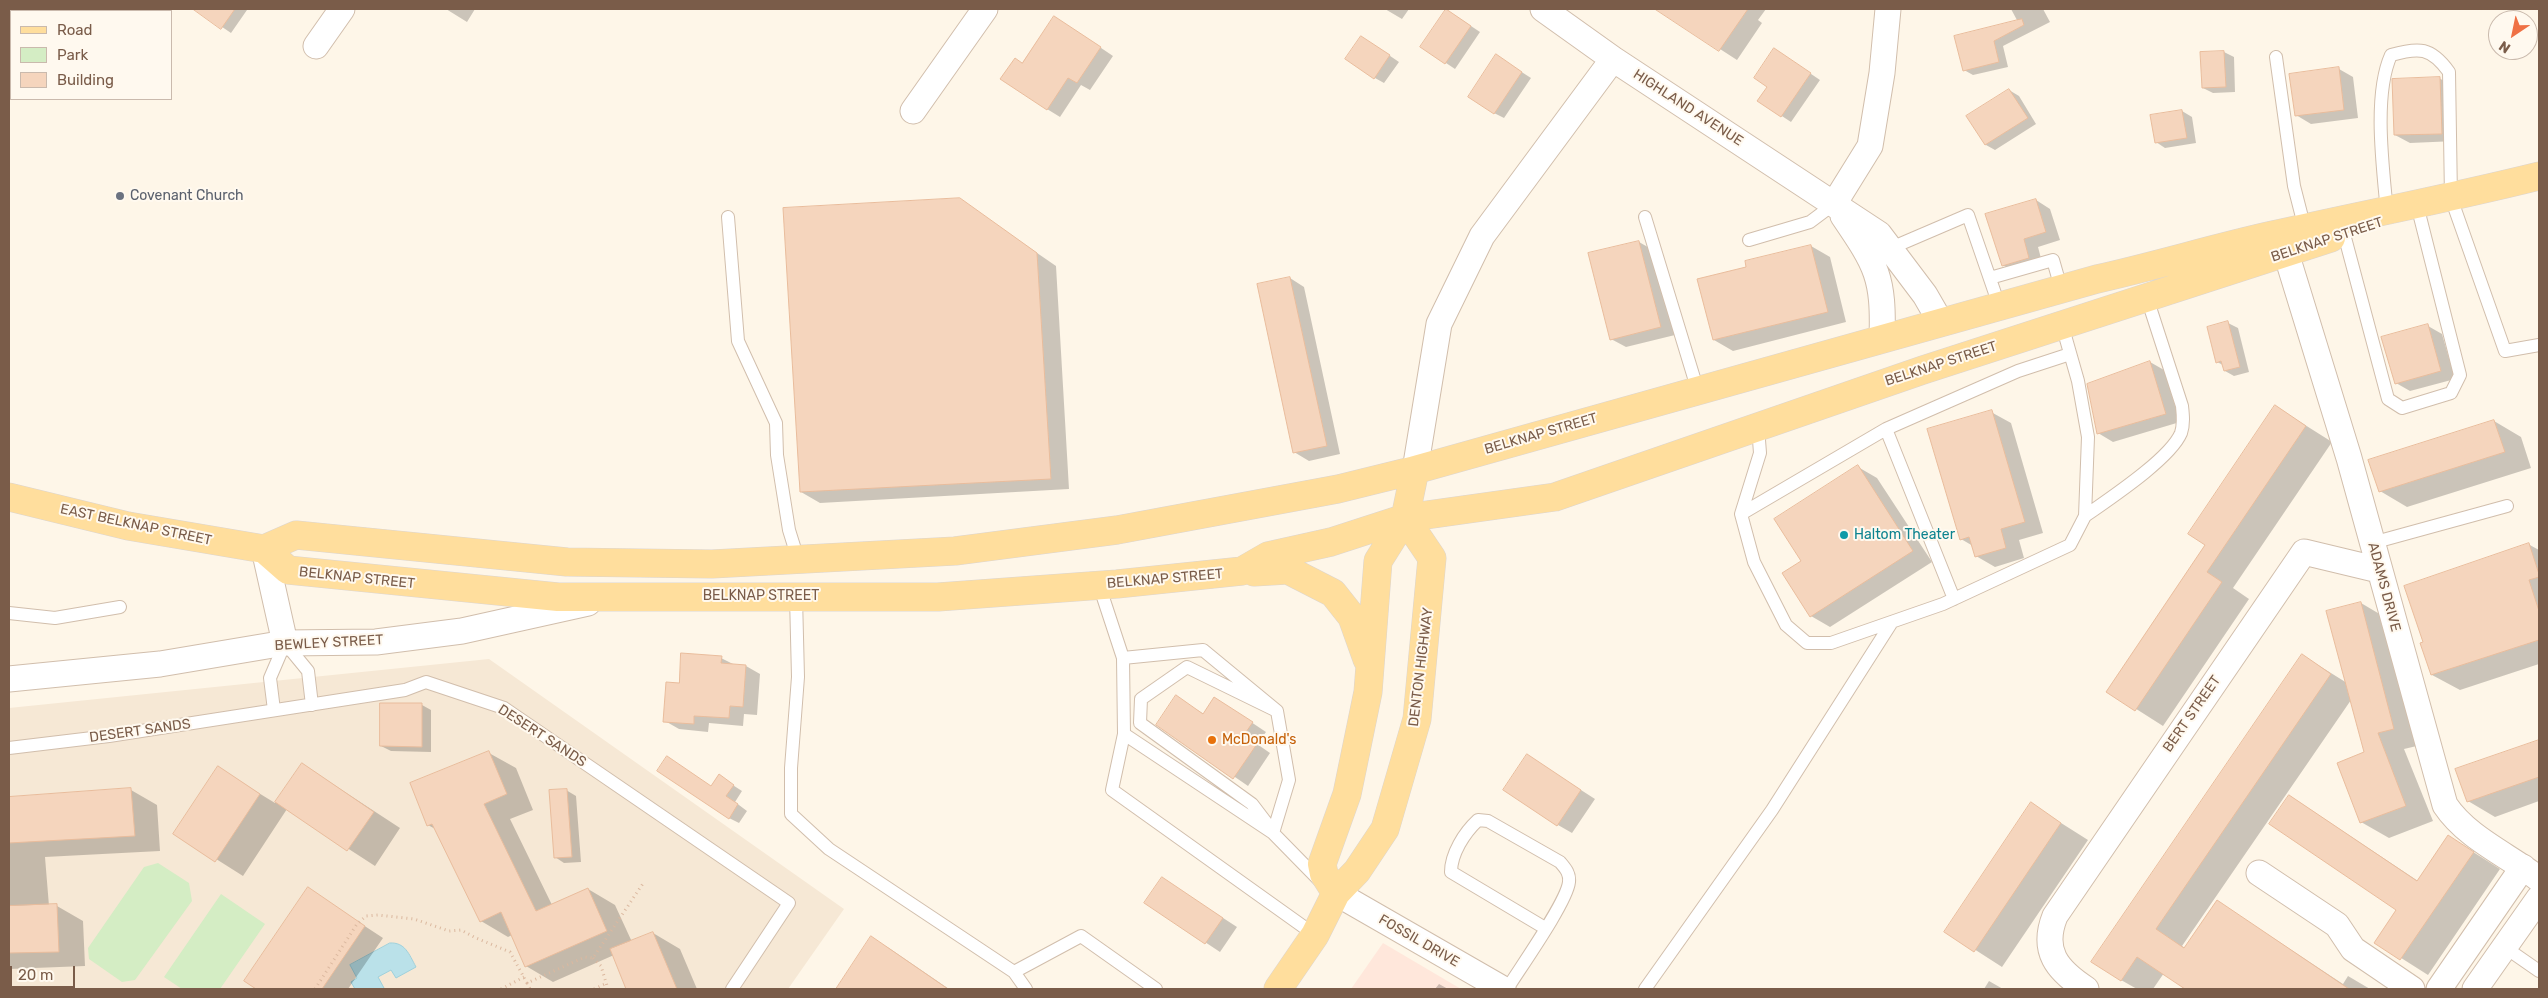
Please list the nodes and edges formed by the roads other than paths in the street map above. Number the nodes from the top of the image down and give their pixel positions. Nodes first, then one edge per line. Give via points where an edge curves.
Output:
1 (342, 9) edge
2 (985, 9) edge
3 (1543, 9) edge
4 (1888, 9) edge
5 (316, 46) dead end
6 (2276, 57) dead end
7 (1614, 59) junction
8 (913, 111) dead end
9 (2539, 176) edge
10 (2452, 198) junction
11 (1834, 204) junction
12 (2418, 209) junction
13 (2387, 212) junction
14 (728, 217) dead end
15 (1645, 217) dead end
16 (2305, 229) junction
17 (2344, 234) junction
18 (1749, 240) dead end
19 (1891, 248) junction
20 (2286, 253) junction
21 (1990, 278) junction
22 (2061, 288) junction
23 (2147, 298) junction
24 (1999, 305) junction
25 (1940, 321) junction
26 (2062, 325) junction
27 (1882, 339) junction
28 (2539, 345) edge
29 (2070, 354) junction
30 (1698, 391) junction
31 (1758, 427) junction
32 (1886, 430) junction
33 (1415, 470) junction
34 (9, 497) edge
35 (2507, 506) dead end
36 (1741, 514) junction
37 (2085, 516) junction
38 (1405, 518) junction
39 (2372, 543) junction
40 (264, 550) junction
41 (798, 559) junction
42 (2379, 570) junction
43 (1242, 571) junction
44 (1099, 585) junction
45 (617, 597) junction
46 (796, 597) junction
47 (1954, 599) junction
48 (120, 607) dead end
49 (9, 613) edge
50 (1892, 622) junction
51 (285, 643) junction
52 (1123, 658) junction
53 (1370, 667) junction
54 (9, 679) edge
55 (312, 704) junction
56 (274, 710) junction
57 (1277, 711) junction
58 (1124, 734) junction
59 (9, 748) edge
60 (1274, 833) junction
61 (2259, 873) dead end
62 (2525, 875) edge
63 (1336, 892) junction
64 (2539, 898) edge
65 (1545, 928) junction
66 (1315, 935) junction
67 (2503, 946) junction
68 (2539, 971) edge
69 (1014, 972) junction
70 (732, 989) edge
71 (1026, 989) edge
72 (1156, 989) edge
73 (1278, 989) edge
74 (1503, 989) edge
75 (1507, 989) edge
76 (1645, 989) edge
77 (2086, 989) edge
78 (2412, 989) edge
79 (2439, 989) edge
80 (2475, 989) edge

1 - 5 street
2 - 8 street
3 - 7 street, HIGHLAND AVENUE
4 - 11 street via 1870,146
6 - 16 lane via 2294,186
7 - 11 street, HIGHLAND AVENUE
7 - 33 street via 1482,236 1439,324
9 - 10 main road, BELKNAP STREET
10 - 12 main road, BELKNAP STREET
10 - 13 main road, BELKNAP STREET
10 - 13 lane via 2449,72 2428,52 2406,50 2391,55 2383,79 2382,150
10 - 28 lane via 2505,351
11 - 18 lane via 1810,222
11 - 19 street, HIGHLAND AVENUE via 1879,234
11 - 27 street via 1879,276
12 - 17 main road, BELKNAP STREET
12 - 17 lane via 2460,375 2450,393 2430,401 2402,408 2388,399
13 - 16 main road, BELKNAP STREET
14 - 41 lane via 738,341 776,423 778,464 789,530
15 - 30 lane
16 - 22 main road, BELKNAP STREET
17 - 20 main road, BELKNAP STREET
19 - 21 lane via 1968,215
19 - 25 street, HIGHLAND AVENUE
20 - 23 main road, BELKNAP STREET
20 - 39 street, ADAMS DRIVE
21 - 22 lane via 2053,260
21 - 24 lane
22 - 24 main road, BELKNAP STREET
23 - 26 main road, BELKNAP STREET
23 - 37 lane via 2182,406 2184,418 2180,433 2170,449
24 - 25 main road, BELKNAP STREET
25 - 27 main road, BELKNAP STREET
26 - 29 lane
26 - 31 main road, BELKNAP STREET
27 - 30 main road, BELKNAP STREET
29 - 32 lane via 2018,371
29 - 37 lane via 2088,437
30 - 33 main road, BELKNAP STREET
31 - 36 lane via 1760,453
31 - 38 main road, BELKNAP STREET via 1556,496
32 - 36 lane
32 - 47 lane
33 - 38 main road
33 - 41 main road, BELKNAP STREET via 1319,492 1117,530 955,550
34 - 40 main road, EAST BELKNAP STREET via 128,526
35 - 39 lane
36 - 50 lane via 1754,562 1786,625 1807,643 1832,643
37 - 47 lane via 2070,545
38 - 43 main road, BELKNAP STREET via 1331,542 1268,556
38 - 53 main road via 1378,561
38 - 63 main road, DENTON HIGHWAY via 1432,558 1418,719 1385,829 1357,871
39 - 42 street, ADAMS DRIVE
40 - 41 main road, BELKNAP STREET via 296,535 567,562 712,564
40 - 45 main road, BELKNAP STREET via 288,570 558,597
40 - 51 street
42 - 62 street, ADAMS DRIVE via 2445,806 2466,830
42 - 77 street, BERT STREET via 2304,552 2055,916 2049,932 2056,964
43 - 44 main road, BELKNAP STREET
43 - 53 main road via 1288,570 1333,593 1352,617
44 - 46 main road, BELKNAP STREET via 938,596
44 - 52 lane
45 - 46 main road, BELKNAP STREET
45 - 51 street, BEWLEY STREET via 462,631 376,642
46 - 69 lane via 798,677 791,814 829,849
47 - 50 lane
48 - 49 lane via 55,618
50 - 76 lane via 1772,810
51 - 54 street, BEWLEY STREET via 160,664
51 - 55 lane via 308,671
51 - 56 lane via 270,678
52 - 57 lane via 1203,650
52 - 58 lane
53 - 63 main road via 1347,794 1322,864 1324,874
55 - 56 lane, DESERT SANDS
55 - 70 lane, DESERT SANDS via 405,690 426,682 504,708 789,903
56 - 59 lane, DESERT SANDS
57 - 60 lane via 1289,780
57 - 60 lane via 1188,667 1141,699 1140,723 1252,804
58 - 60 lane
58 - 66 lane via 1112,790
60 - 63 lane via 1315,876
61 - 78 street via 2337,925 2353,949
62 - 79 street
63 - 66 main road, DENTON HIGHWAY
63 - 74 street, FOSSIL DRIVE
64 - 67 street
65 - 65 lane via 1563,899 1569,882 1568,871 1560,862 1488,821 1478,820 1451,861 1451,872
65 - 75 lane
66 - 73 main road, DENTON HIGHWAY
67 - 68 lane
67 - 80 street
69 - 71 lane
69 - 72 lane via 1081,936

